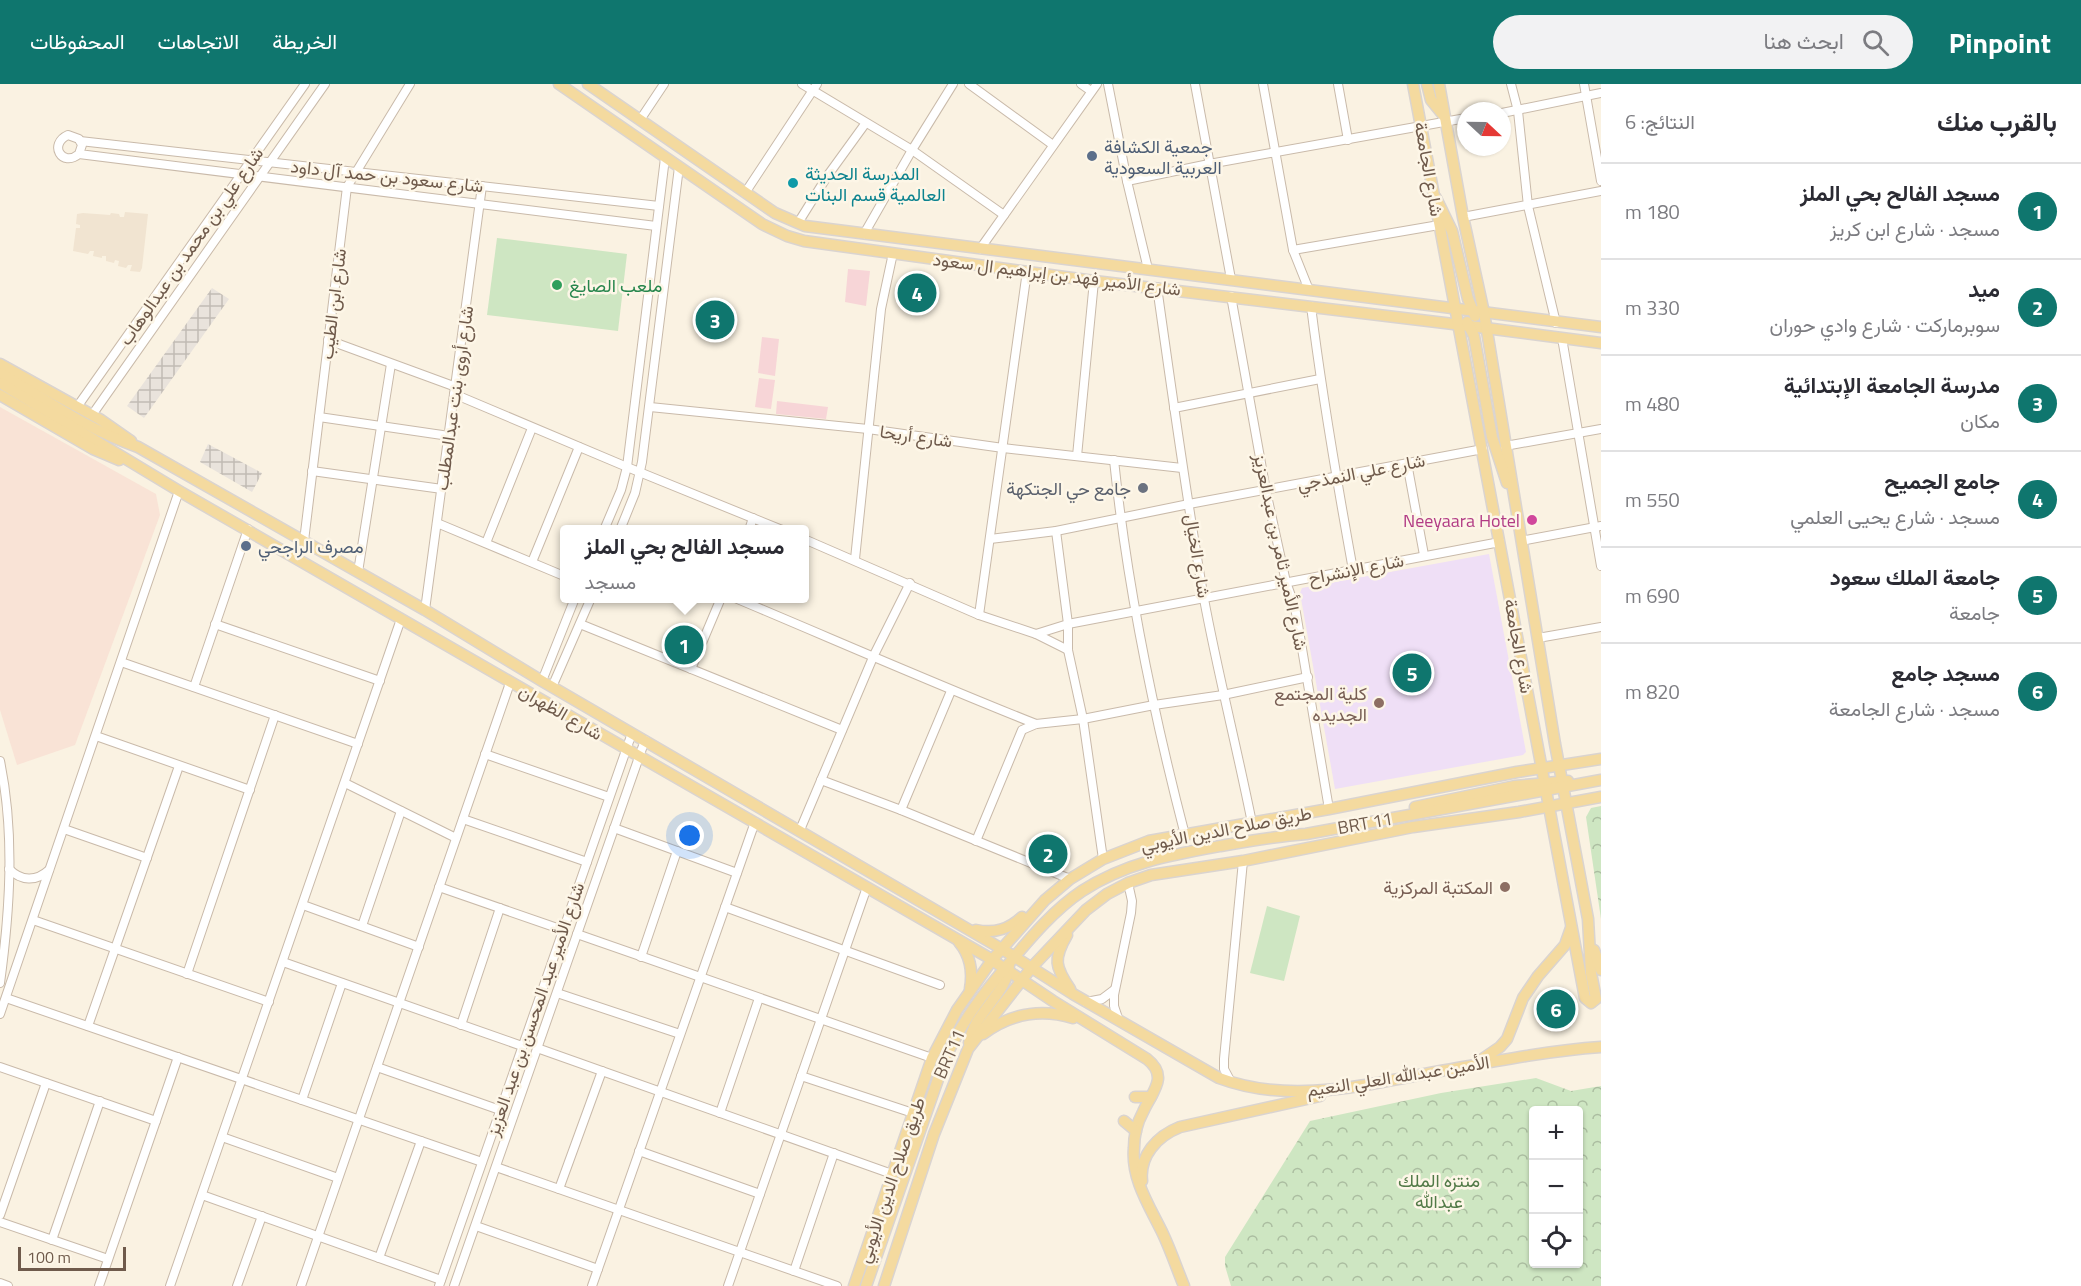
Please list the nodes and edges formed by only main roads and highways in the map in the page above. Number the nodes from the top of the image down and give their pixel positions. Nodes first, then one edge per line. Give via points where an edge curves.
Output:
1 (558, 84) edge
2 (588, 84) edge
3 (1413, 84) edge
4 (1427, 84) edge
5 (1439, 84) edge
6 (1445, 118) junction
7 (1433, 193) junction
8 (1456, 310) junction
9 (1478, 312) junction
10 (1464, 325) junction
11 (1601, 327) edge
12 (1486, 328) junction
13 (1601, 343) edge
14 (0, 364) edge
15 (0, 373) edge
16 (0, 383) edge
17 (0, 395) edge
18 (138, 447) junction
19 (130, 463) junction
20 (1514, 497) junction
21 (1601, 759) edge
22 (1559, 765) junction
23 (1542, 769) junction
24 (1601, 775) edge
25 (1601, 780) edge
26 (1563, 785) junction
27 (1546, 787) junction
28 (1601, 797) edge
29 (1567, 803) junction
30 (1550, 806) junction
31 (1277, 836) joint
32 (1045, 900) junction
33 (1074, 923) junction
34 (1572, 925) junction
35 (1589, 927) junction
36 (967, 928) junction
37 (957, 939) junction
38 (1002, 949) junction
39 (992, 960) junction
40 (1009, 965) junction
41 (1032, 967) junction
42 (1601, 970) edge
43 (1021, 981) junction
44 (969, 990) junction
45 (1073, 994) junction
46 (1085, 1021) junction
47 (970, 1045) junction
48 (1601, 1047) edge
49 (1474, 1065) junction
50 (1355, 1086) junction
51 (1135, 1097) dead end
52 (1151, 1097) junction
53 (1124, 1121) dead end
54 (1136, 1131) junction
55 (1143, 1194) junction
56 (854, 1286) edge
57 (866, 1286) edge
58 (884, 1286) edge
59 (1184, 1286) edge

1 - 10 main road, شارع الأمير فهد بن إبراهيم ال سعود via 762,224 813,243
2 - 8 main road, شارع الأمير فهد بن إبراهيم ال سعود via 775,213 805,226
3 - 7 main road, شارع الجامعة
4 - 6 main road via 1431,100
5 - 6 main road, شارع الجامعة
6 - 9 main road, شارع الجامعة
7 - 8 main road, شارع الجامعة
7 - 9 main road via 1452,231 1468,299
8 - 9 main road, شارع الأمير فهد بن إبراهيم ال سعود
8 - 10 main road, شارع الجامعة
9 - 11 main road, شارع الأمير فهد بن إبراهيم ال سعود
9 - 12 main road, شارع الجامعة
10 - 12 main road, شارع الأمير فهد بن إبراهيم ال سعود
10 - 20 main road via 1474,336 1494,447
10 - 23 main road, شارع الجامعة
12 - 13 main road, شارع الأمير فهد بن إبراهيم ال سعود
12 - 20 main road, شارع الجامعة
14 - 18 main road via 92,415
15 - 18 main road via 95,429
16 - 19 main road
17 - 19 main road via 93,449
18 - 36 main road, شارع الظهران via 425,610
19 - 37 main road, شارع الظهران
20 - 22 main road, شارع الجامعة
21 - 22 main road, طريق صلاح الدين الأيوبي
22 - 23 main road, طريق صلاح الدين الأيوبي
22 - 26 main road, شارع الجامعة
23 - 27 main road, شارع الجامعة
23 - 32 main road, طريق صلاح الدين الأيوبي via 1149,841 1103,859
24 - 26 main road, BRT 11
25 - 26 main road, BRT 11
26 - 27 main road, BRT 11
26 - 29 main road, شارع الجامعة
27 - 30 main road, شارع الجامعة
27 - 31 main road, BRT 11 via 1448,799
28 - 29 main road, طريق صلاح الدين الأيوبي
29 - 30 main road, طريق صلاح الدين الأيوبي
29 - 35 main road, شارع الجامعة
30 - 33 main road, طريق صلاح الدين الأيوبي via 1151,875 1097,901
30 - 34 main road, شارع الجامعة
31 - 40 main road, BRT11 via 1144,861 1121,870 1067,902
32 - 36 main road via 1009,928 986,932
32 - 38 main road, طريق صلاح الدين الأيوبي
33 - 41 main road, طريق صلاح الدين الأيوبي
33 - 45 main road via 1057,957 1061,976
34 - 35 main road, شارع الجامعة via 1586,998 1591,1003 1596,999
34 - 49 main road via 1565,945 1523,998 1507,1039
35 - 42 main road
36 - 38 main road, شارع الظهران
37 - 39 main road, شارع الظهران
37 - 44 main road via 970,963
38 - 39 main road, طريق صلاح الدين الأيوبي
38 - 40 main road, شارع الظهران
39 - 40 main road, شارع الظهران
39 - 44 main road, طريق صلاح الدين الأيوبي
40 - 41 main road, الأمين عبدالله العلي النعيم
40 - 43 main road
40 - 47 main road via 1004,983 974,1023
40 - 57 main road, BRT11 via 978,1000 945,1059
41 - 43 main road, طريق صلاح الدين الأيوبي
41 - 45 main road, الأمين عبدالله العلي النعيم
43 - 46 main road
43 - 47 main road, طريق صلاح الدين الأيوبي
44 - 56 main road, طريق صلاح الدين الأيوبي via 932,1058
45 - 50 main road, الأمين عبدالله العلي النعيم via 1231,1082 1259,1090 1289,1092
46 - 47 main road via 1056,1014 1025,1014 996,1025
46 - 52 main road via 1151,1062 1158,1077
47 - 58 main road, طريق صلاح الدين الأيوبي via 934,1134
48 - 49 main road, الأمين عبدالله العلي النعيم
49 - 50 main road, الأمين عبدالله العلي النعيم
50 - 55 main road via 1171,1131 1156,1142 1146,1158 1141,1176
51 - 52 main road
52 - 54 main road
53 - 54 main road
54 - 55 main road via 1133,1159
55 - 59 main road

